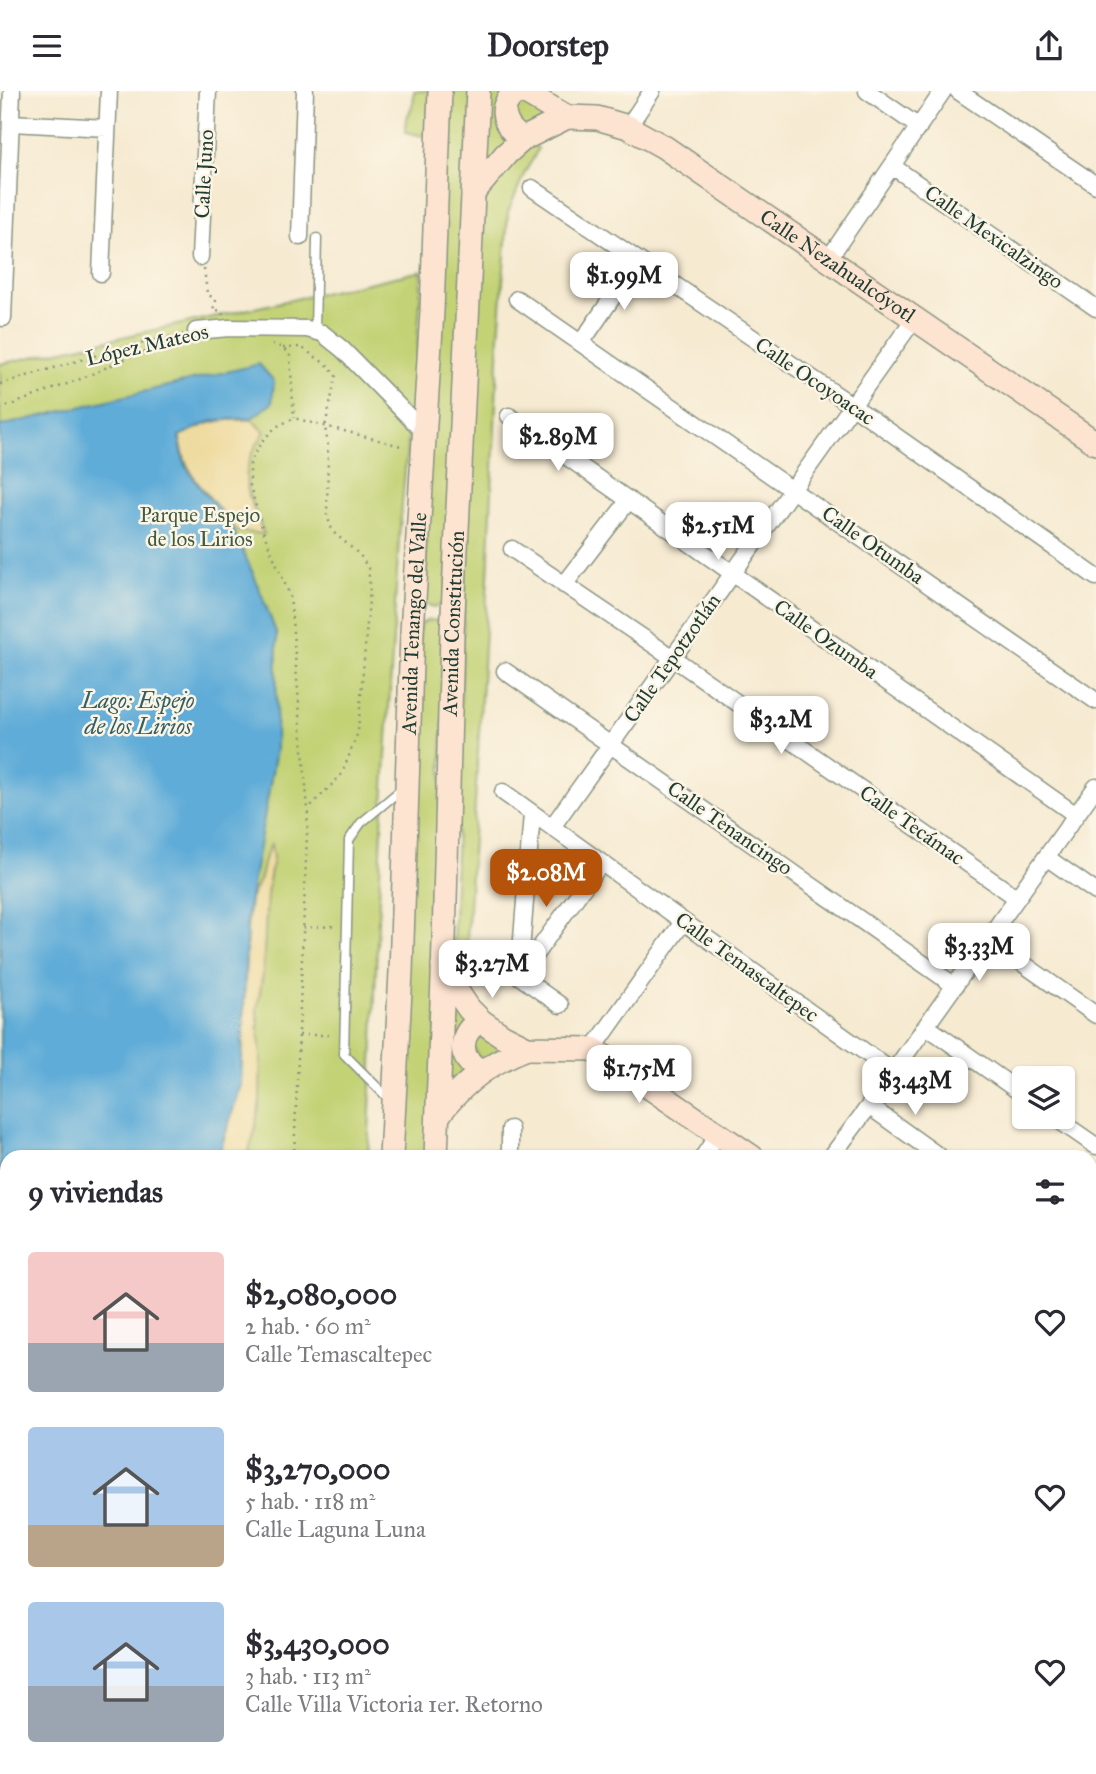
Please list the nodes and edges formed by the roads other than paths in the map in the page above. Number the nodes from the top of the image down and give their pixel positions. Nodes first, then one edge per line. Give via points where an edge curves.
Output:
1 (12, 91) edge
2 (109, 91) edge
3 (208, 91) edge
4 (305, 91) edge
5 (440, 91) edge
6 (478, 91) edge
7 (521, 91) edge
8 (652, 91) edge
9 (867, 91) edge
10 (943, 91) edge
11 (958, 91) edge
12 (567, 117) junction
13 (11, 123) junction
14 (628, 127) junction
15 (919, 127) junction
16 (107, 128) junction
17 (523, 139) junction
18 (892, 166) junction
19 (1096, 185) edge
20 (532, 188) dead end
21 (473, 193) junction
22 (300, 237) dead end
23 (317, 238) dead end
24 (200, 257) road end
25 (829, 258) junction
26 (638, 260) junction
27 (101, 273) dead end
28 (517, 299) dead end
29 (1096, 308) edge
30 (3, 318) dead end
31 (915, 319) junction
32 (315, 331) junction
33 (191, 336) road end
34 (581, 343) junction
35 (853, 405) junction
36 (509, 416) dead end
37 (424, 440) junction
38 (1096, 443) edge
39 (793, 489) junction
40 (629, 500) junction
41 (512, 549) dead end
42 (733, 573) junction
43 (1096, 577) edge
44 (564, 585) junction
45 (414, 593) junction
46 (454, 594) junction
47 (412, 632) junction
48 (452, 635) junction
49 (673, 658) junction
50 (505, 671) dead end
51 (1096, 701) edge
52 (611, 745) junction
53 (408, 784) junction
54 (1096, 787) edge
55 (503, 792) dead end
56 (532, 814) junction
57 (1076, 815) junction
58 (552, 827) junction
59 (1046, 857) junction
60 (601, 863) junction
61 (1096, 892) edge
62 (1017, 898) junction
63 (683, 922) junction
64 (988, 939) junction
65 (443, 966) junction
66 (519, 976) junction
67 (955, 986) junction
68 (560, 1005) dead end
69 (1096, 1015) edge
70 (481, 1021) junction
71 (926, 1026) junction
72 (527, 1048) junction
73 (593, 1049) junction
74 (481, 1070) junction
75 (893, 1072) junction
76 (1012, 1087) edge
77 (394, 1104) junction
78 (869, 1107) junction
79 (438, 1116) junction
80 (510, 1129) dead end
81 (1071, 1129) edge
82 (719, 1133) junction
83 (1096, 1146) edge
84 (391, 1150) edge
85 (436, 1150) edge
86 (510, 1150) edge
87 (708, 1150) edge
88 (742, 1150) edge
89 (836, 1150) edge
90 (930, 1150) edge

1 - 13 street
2 - 16 street
3 - 24 street, Calle Juno
4 - 22 street
5 - 37 main road, Avenida Tenango del Valle
6 - 21 main road, Avenida Constitución
7 - 12 main road, Calle Nezahualcóyotl
7 - 17 main road via 505,107 505,121
8 - 14 street
9 - 15 street
10 - 15 street
11 - 19 street
12 - 14 main road, Calle Nezahualcóyotl via 597,118
12 - 17 main road
13 - 16 street
13 - 30 street
14 - 25 main road, Calle Nezahualcóyotl
15 - 18 street
16 - 27 street
17 - 21 main road
18 - 25 street
18 - 29 street, Calle Mexicalzingo
20 - 26 street, Calle Ocoyoacac
21 - 46 main road, Avenida Constitución
23 - 32 lane
25 - 31 main road, Calle Nezahualcóyotl
26 - 34 street
26 - 35 street, Calle Ocoyoacac
28 - 34 street, Calle Otumba
31 - 35 street, Calle Tepotzotlán
31 - 38 main road, Calle Nezahualcóyotl
32 - 33 street, López Mateos via 229,328
32 - 37 street via 342,349
34 - 39 street, Calle Otumba
35 - 39 street, Calle Tepotzotlán
35 - 43 street, Calle Ocoyoacac
36 - 40 street, Calle Ozumba
37 - 45 main road, Avenida Tenango del Valle
39 - 42 street, Calle Tepotzotlán
39 - 51 street, Calle Otumba
40 - 42 street, Calle Ozumba
40 - 44 street
41 - 44 street, Calle Tecámac
42 - 49 street, Calle Tepotzotlán
42 - 57 street, Calle Ozumba
44 - 49 street, Calle Tecámac
45 - 46 main road via 420,602 435,608 447,604
45 - 47 main road, Avenida Tenango del Valle
46 - 48 main road, Avenida Constitución
47 - 48 main road via 429,618 446,624
47 - 53 main road, Avenida Tenango del Valle
48 - 65 main road, Avenida Constitución
49 - 52 street, Calle Tepotzotlán
49 - 62 street, Calle Tecámac
50 - 52 street, Calle Tenancingo
52 - 58 street, Calle Tepotzotlán
52 - 67 street, Calle Tenancingo
53 - 77 main road, Avenida Tenango del Valle
53 - 77 lane via 361,823 349,840 344,1054
54 - 57 street
55 - 56 street, Calle Temascaltepec
56 - 58 street, Calle Temascaltepec
56 - 66 street
57 - 59 street
58 - 60 street, Calle Temascaltepec
59 - 61 street
59 - 62 street
60 - 63 street, Calle Temascaltepec
60 - 66 street
62 - 64 street
63 - 73 street
63 - 75 street, Calle Temascaltepec
64 - 67 street
64 - 69 street
65 - 70 main road
65 - 79 main road, Avenida Constitución
66 - 68 street
67 - 71 street
70 - 72 main road
70 - 74 main road via 466,1033 463,1046 466,1059
71 - 75 street
71 - 76 street
72 - 73 main road
72 - 74 main road
73 - 82 main road
74 - 79 main road
75 - 78 street
77 - 84 main road, Avenida Tenango del Valle
78 - 89 street
78 - 90 street
79 - 85 main road, Avenida Constitución
80 - 86 street
81 - 83 street
82 - 87 street
82 - 88 main road

